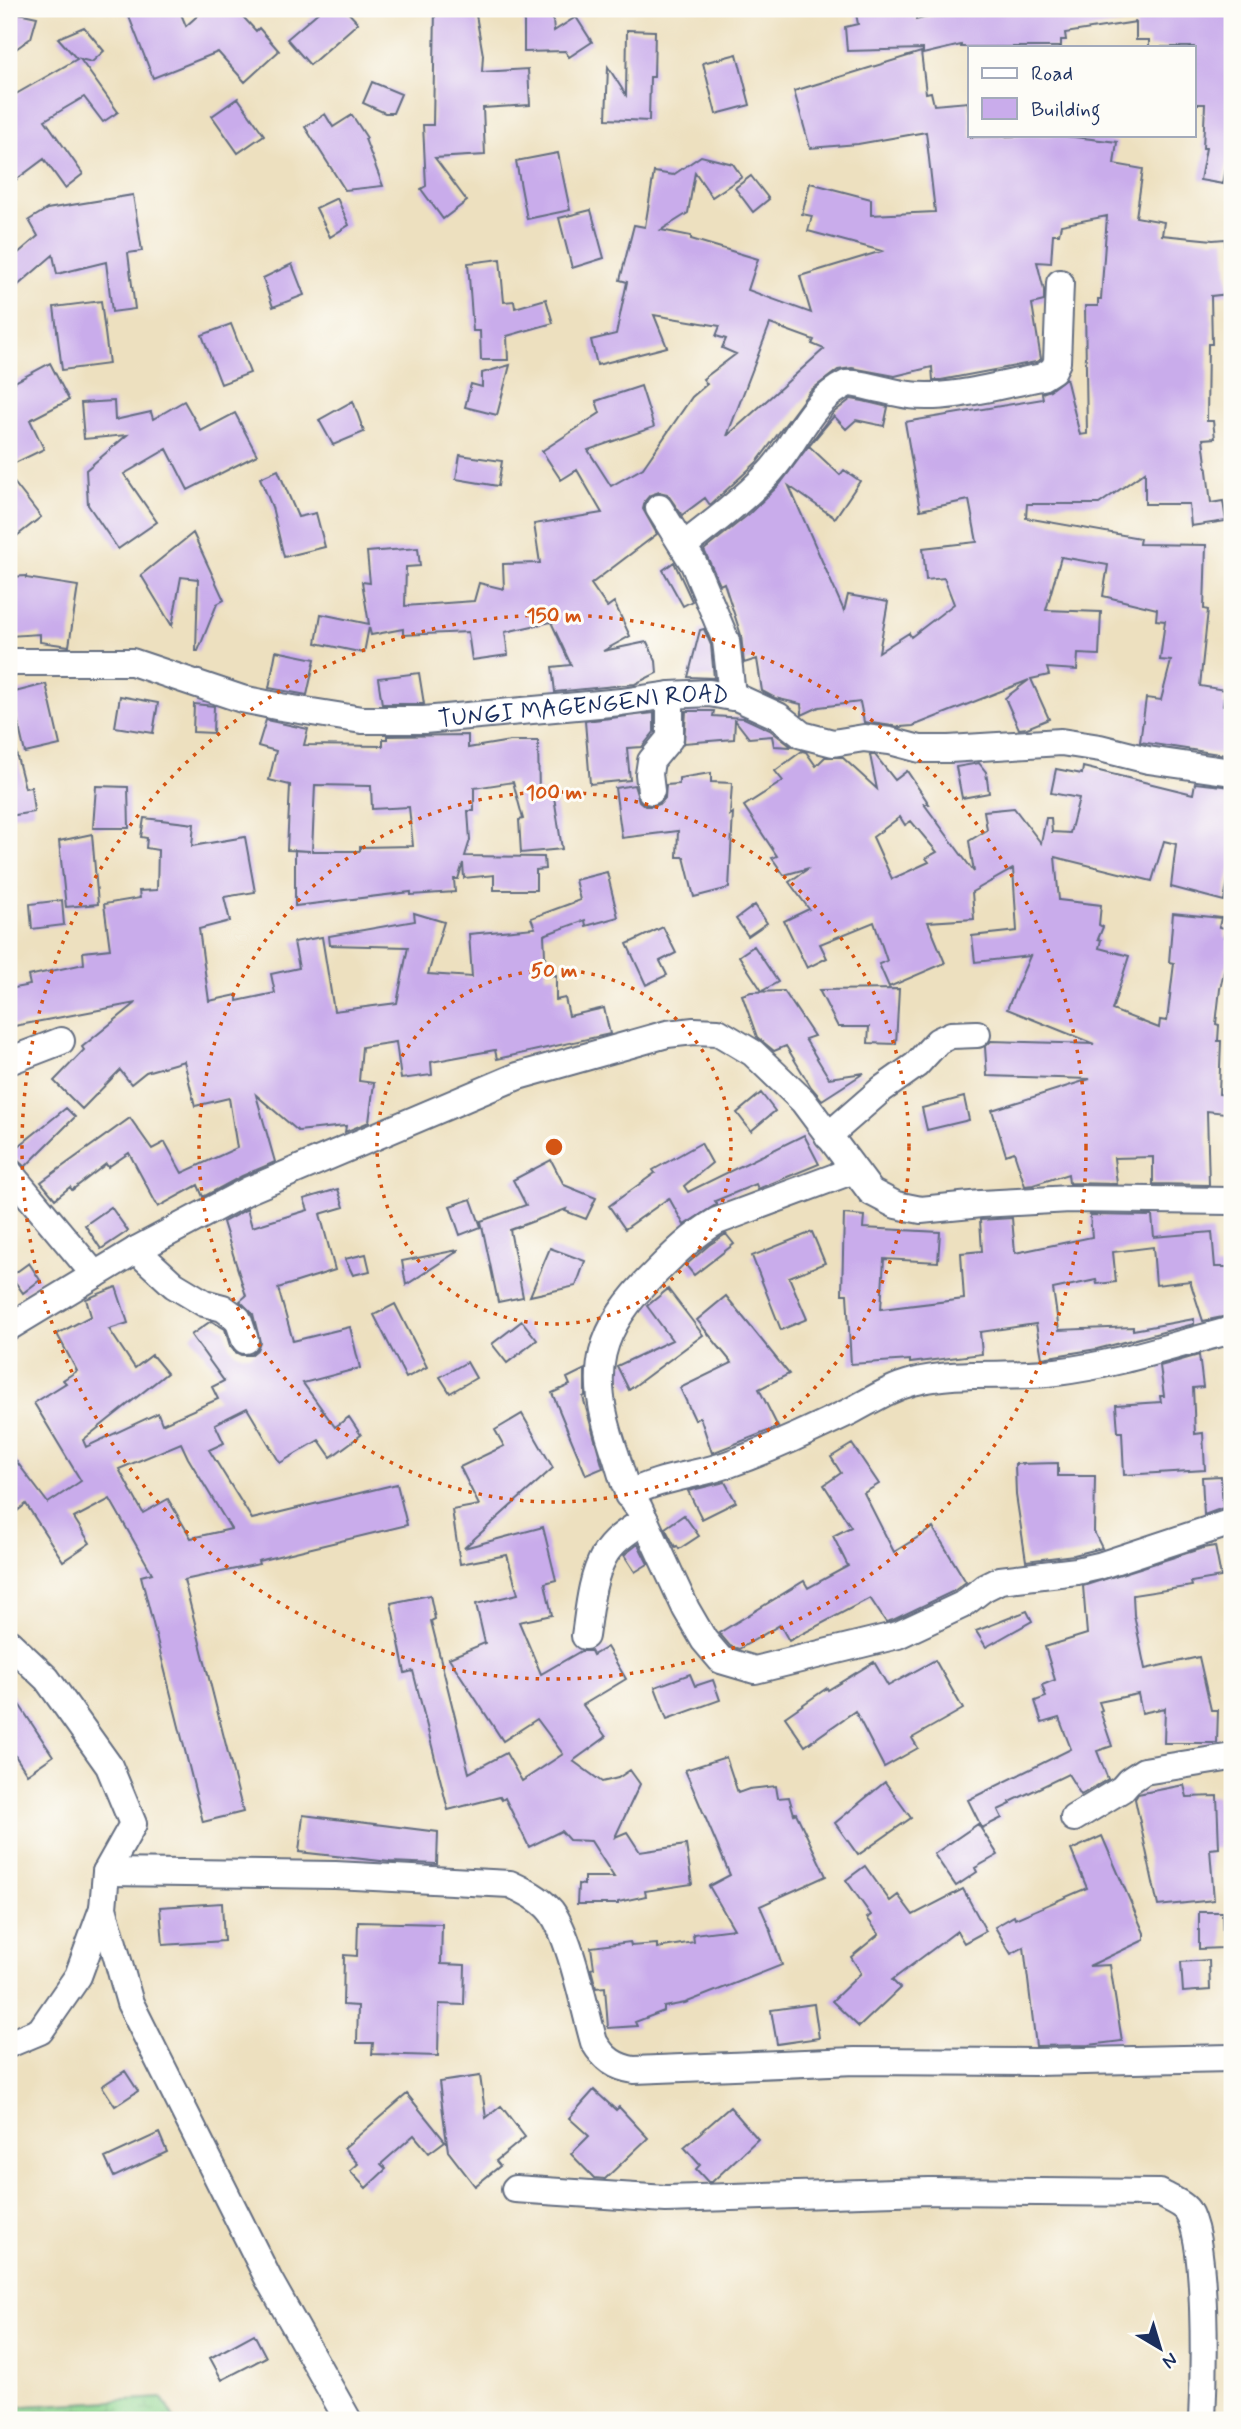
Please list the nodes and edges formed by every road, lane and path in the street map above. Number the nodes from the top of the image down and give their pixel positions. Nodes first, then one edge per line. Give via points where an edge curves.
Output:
1 (1060, 284) dead end
2 (659, 508) dead end
3 (683, 546) junction
4 (9, 662) edge
5 (670, 695) junction
6 (732, 695) junction
7 (1232, 772) edge
8 (650, 790) dead end
9 (977, 1034) dead end
10 (61, 1041) dead end
11 (9, 1061) edge
12 (828, 1136) junction
13 (854, 1170) junction
14 (9, 1172) edge
15 (1232, 1201) edge
16 (136, 1250) junction
17 (95, 1275) junction
18 (9, 1326) edge
19 (1232, 1330) edge
20 (245, 1340) dead end
21 (628, 1495) junction
22 (645, 1520) junction
23 (1232, 1522) edge
24 (585, 1636) dead end
25 (9, 1643) edge
26 (1232, 1757) edge
27 (1074, 1818) dead end
28 (106, 1872) junction
29 (103, 1908) junction
30 (9, 2044) edge
31 (1232, 2059) edge
32 (515, 2189) dead end
33 (348, 2420) edge
34 (1202, 2420) edge

1 - 3 street via 1054,370 1042,377 951,394 912,396 846,384 804,422 770,472
2 - 3 street
3 - 6 street via 726,641
4 - 5 street, TUNGI MAGENGENI ROAD via 132,662 242,699 362,720 424,720
5 - 6 street, TUNGI MAGENGENI ROAD
5 - 8 street via 670,738 651,761
6 - 7 street, TUNGI MAGENGENI ROAD via 778,716 802,735 833,743 864,738 920,749 949,749 1061,742
9 - 12 street via 951,1035 938,1041
10 - 11 street
12 - 13 street
12 - 16 street via 803,1101 753,1053 718,1032 667,1034 518,1076 248,1190
13 - 15 street via 871,1192 896,1205 921,1210 1070,1199
13 - 21 street via 699,1231 618,1314 600,1362 599,1385
14 - 17 street
16 - 17 street
16 - 20 street via 174,1285 237,1319
17 - 18 street
19 - 21 street via 1067,1370 951,1377 891,1388 790,1440 705,1471 654,1482
21 - 22 street
22 - 23 street via 704,1640 721,1660 755,1670 898,1635 962,1605 1000,1580 1099,1566
22 - 24 street via 622,1535 604,1557
25 - 28 street via 47,1679 109,1766 133,1824
26 - 27 street via 1144,1772
28 - 29 street
28 - 31 street via 335,1875 510,1884 532,1894 550,1910 562,1931 594,2042 610,2062 634,2070 855,2061
29 - 30 street via 78,1976 63,1998 40,2031
29 - 33 street via 130,2003 269,2280
32 - 34 street via 666,2199 929,2192 1160,2193 1186,2208 1195,2227 1201,2276

